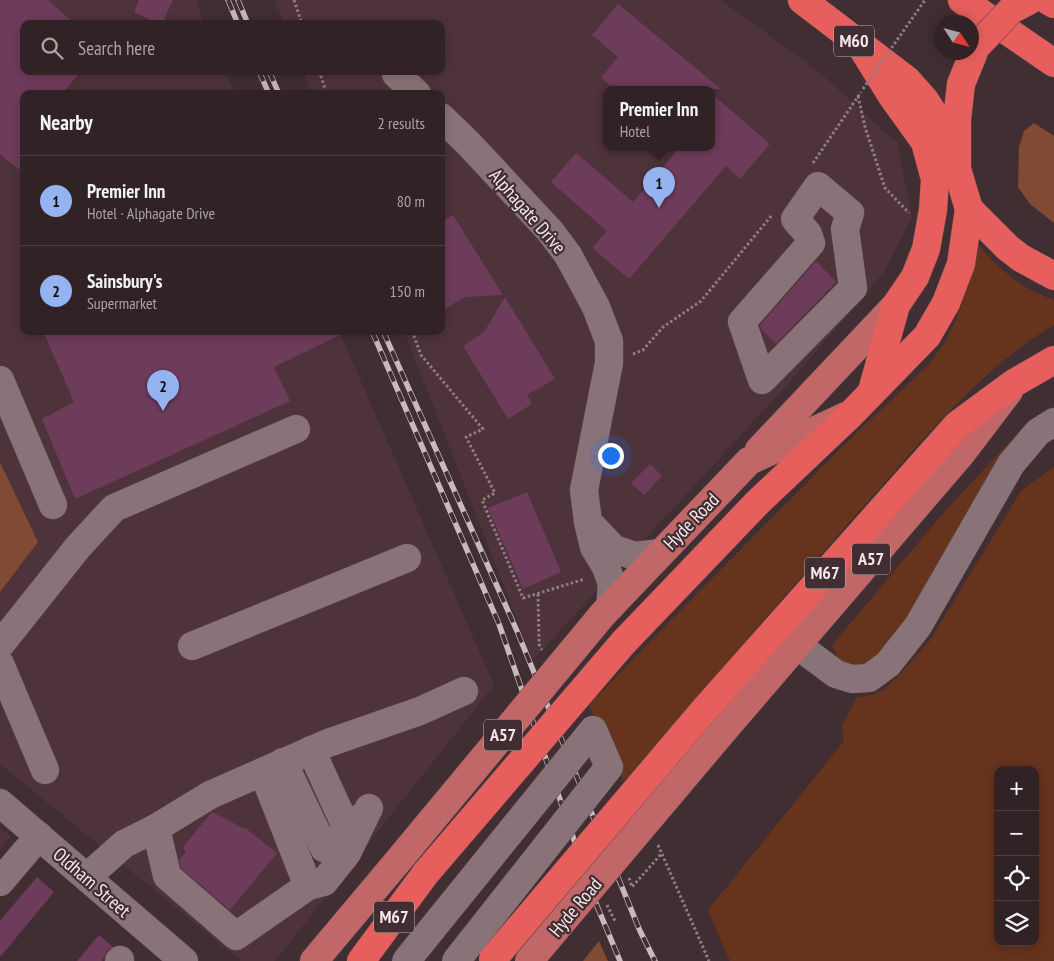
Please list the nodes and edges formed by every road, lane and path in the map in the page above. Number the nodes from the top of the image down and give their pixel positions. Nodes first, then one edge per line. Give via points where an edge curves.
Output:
1 (294, 0) edge
2 (802, 0) edge
3 (925, 0) edge
4 (962, 0) edge
5 (1030, 0) edge
6 (1047, 0) edge
7 (1054, 4) edge
8 (301, 20) edge
9 (1054, 63) edge
10 (320, 75) edge
11 (397, 75) edge
12 (899, 88) junction
13 (863, 89) dead end
14 (326, 90) edge
15 (413, 90) edge
16 (858, 96) dead end
17 (445, 127) edge
18 (957, 169) junction
19 (969, 209) junction
20 (911, 216) dead end
21 (795, 219) joint
22 (1054, 276) edge
23 (701, 300) dead end
24 (896, 305) junction
25 (414, 335) edge
26 (1054, 360) edge
27 (609, 363) junction
28 (0, 380) edge
29 (1014, 384) junction
30 (872, 392) junction
31 (851, 414) junction
32 (1054, 422) edge
33 (296, 429) dead end
34 (749, 461) junction
35 (53, 505) dead end
36 (588, 522) junction
37 (660, 553) junction
38 (407, 558) dead end
39 (589, 578) dead end
40 (538, 594) junction
41 (607, 611) junction
42 (0, 644) edge
43 (539, 644) dead end
44 (797, 645) junction
45 (192, 646) dead end
46 (0, 664) edge
47 (464, 691) dead end
48 (8, 707) edge
49 (289, 760) junction
50 (45, 770) dead end
51 (0, 803) edge
52 (647, 821) junction
53 (156, 828) junction
54 (39, 836) junction
55 (662, 853) junction
56 (87, 877) junction
57 (0, 882) edge
58 (308, 886) junction
59 (632, 887) dead end
60 (606, 903) dead end
61 (616, 923) dead end
62 (184, 961) edge
63 (314, 961) edge
64 (361, 961) edge
65 (406, 961) edge
66 (456, 961) edge
67 (491, 961) edge
68 (530, 961) edge
69 (709, 961) edge

1 - 8 path
2 - 12 highway, M60 via 861,46
3 - 13 path, bridge
4 - 9 highway
5 - 18 highway, bridge via 1011,10 976,48 961,84
6 - 7 highway
10 - 14 path
11 - 15 street
12 - 18 highway via 924,99 937,119
12 - 24 highway, A57 via 925,142 935,179 926,249 916,277
16 - 20 path via 885,188
17 - 27 street, Alphagate Drive via 550,231 568,255 596,307 609,341
18 - 19 highway
19 - 22 highway via 1008,248
19 - 30 highway, Hyde Road / A57 via 961,264 946,303 927,336
21 - 21 street via 818,186 850,213 845,229 853,288 762,380 742,322 811,243
23 - 27 path via 663,327 643,350
24 - 30 highway, A57
24 - 34 main road, A57
25 - 40 path via 421,355 483,429 466,437 495,493 482,500 523,598
26 - 29 highway, Hyde Road / A57
27 - 36 street, Alphagate Drive via 584,490
28 - 35 street
29 - 44 main road, Hyde Road / A57 via 961,454
29 - 67 highway, M67, bridge via 944,438 705,709
30 - 31 highway, Hyde Road / A57
31 - 34 main road, Hyde Road / A57
31 - 64 highway, M67, bridge via 757,503 623,643 426,873
32 - 44 street via 1038,432 1011,464 918,626 888,664 869,678 852,679 836,674
33 - 42 street via 114,508 78,547
34 - 37 main road, Hyde Road / A57
36 - 37 street via 614,549 635,556
36 - 41 street, Alphagate Drive via 594,547 612,584
37 - 41 main road, Hyde Road / A57
38 - 45 street
39 - 40 path
40 - 43 path
41 - 63 main road, Hyde Road / A57, bridge
44 - 52 main road, Hyde Road / A57, bridge
46 - 48 street
47 - 49 street
48 - 50 street
49 - 53 street via 210,795
49 - 58 street
49 - 58 street via 342,835 369,808 347,853 324,882
51 - 54 street, Oldham Street
52 - 55 path
52 - 68 main road, Hyde Road / A57, bridge
53 - 56 street via 124,844
53 - 58 street via 167,876 236,936
54 - 56 street, Oldham Street
54 - 57 street
55 - 59 path
55 - 69 path
56 - 62 street, Oldham Street
60 - 61 path
65 - 66 street, bridge via 593,730 609,767

